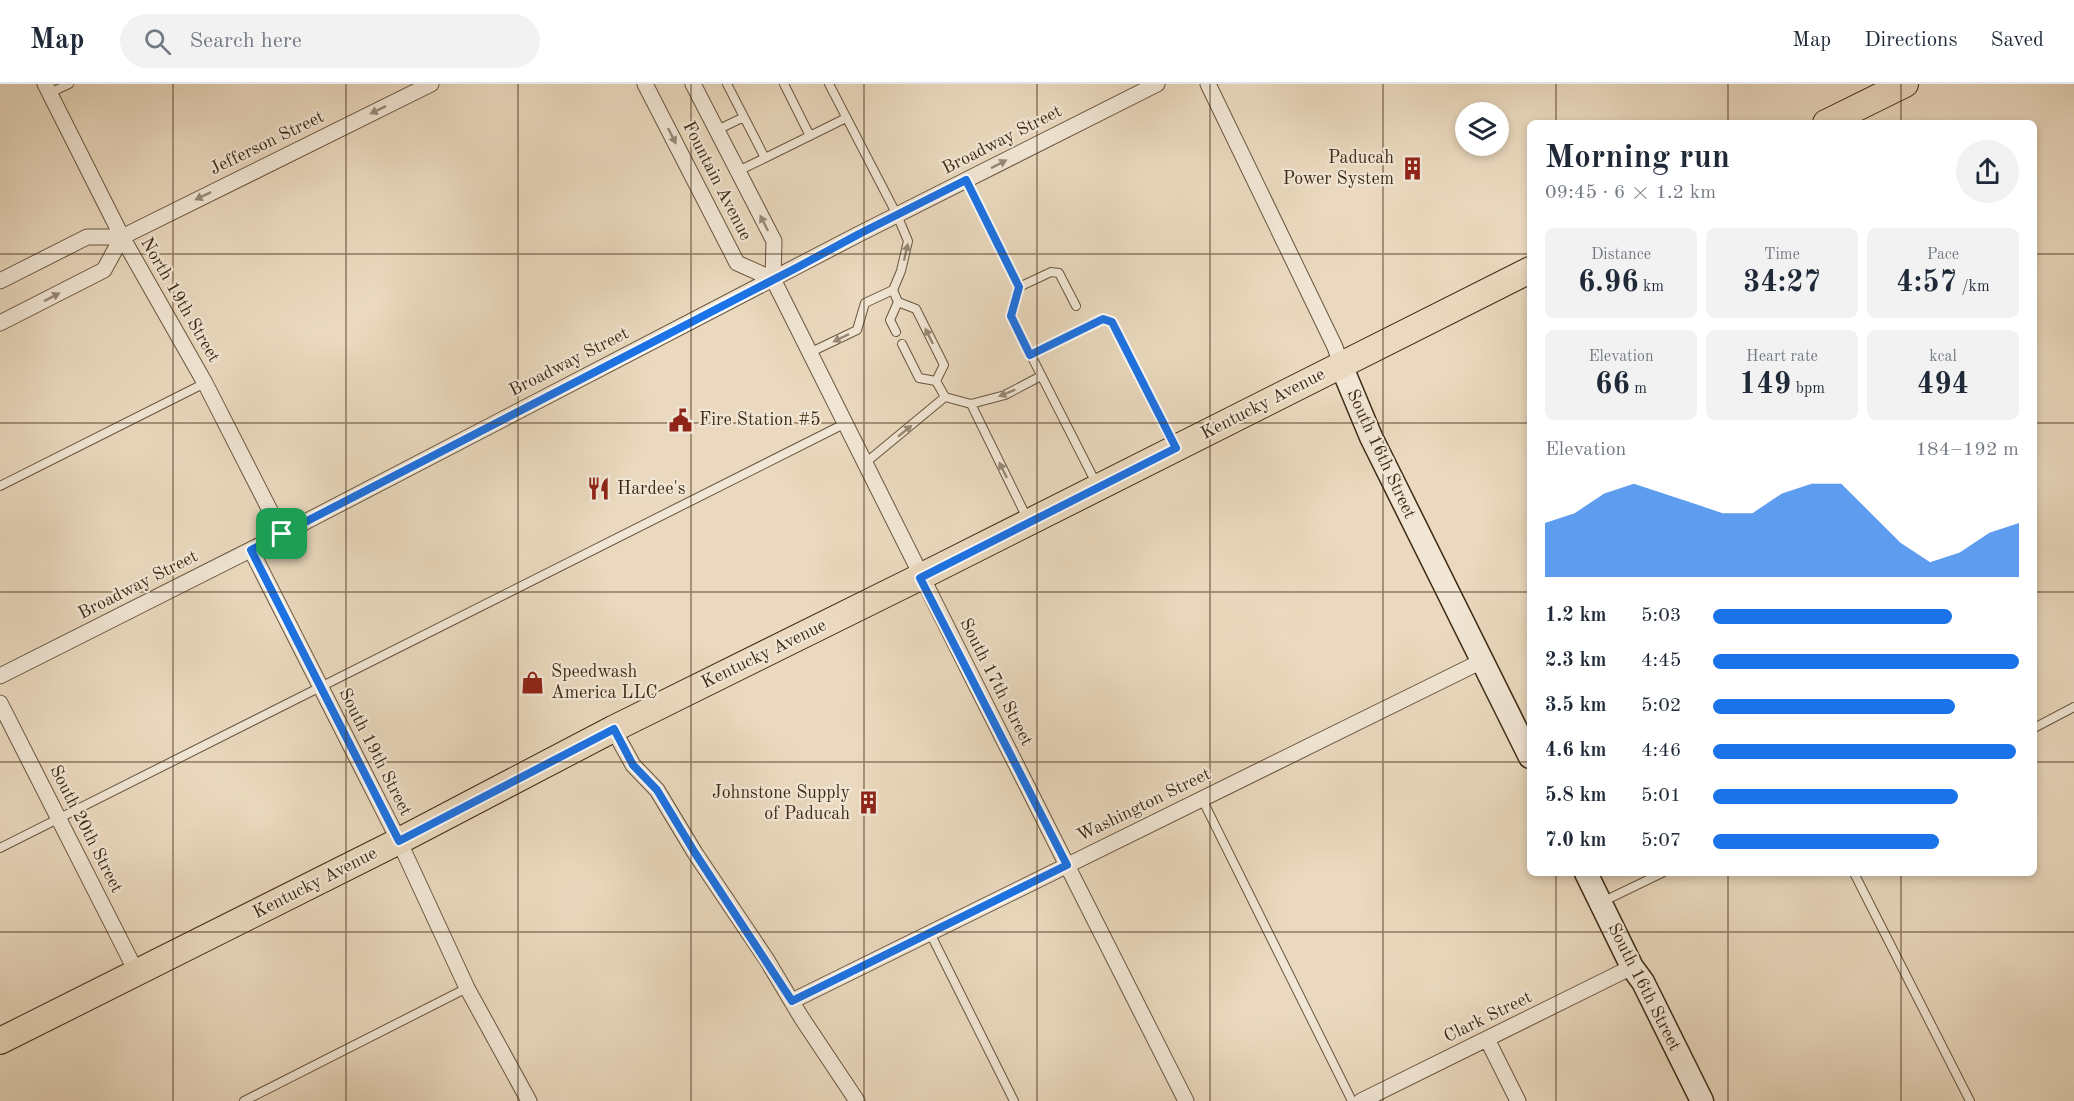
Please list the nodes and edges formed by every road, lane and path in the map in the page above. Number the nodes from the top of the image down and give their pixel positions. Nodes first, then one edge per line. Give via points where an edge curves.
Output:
1 (69, 84) edge
2 (430, 84) edge
3 (645, 84) edge
4 (693, 84) edge
5 (727, 84) edge
6 (784, 84) edge
7 (829, 84) edge
8 (1157, 84) edge
9 (1208, 84) edge
10 (1905, 84) edge
11 (47, 88) edge
12 (744, 117) junction
13 (846, 118) junction
14 (1832, 120) edge
15 (717, 130) junction
16 (810, 136) junction
17 (765, 158) junction
18 (738, 171) junction
19 (966, 180) junction
20 (897, 215) junction
21 (122, 237) junction
22 (1527, 271) edge
23 (773, 279) junction
24 (0, 281) edge
25 (1019, 287) junction
26 (893, 290) junction
27 (898, 302) junction
28 (1076, 306) dead end
29 (0, 323) edge
30 (896, 332) dead end
31 (902, 344) dead end
32 (809, 353) junction
33 (1030, 355) junction
34 (1341, 364) junction
35 (1041, 376) junction
36 (936, 381) junction
37 (205, 383) junction
38 (945, 397) junction
39 (971, 404) junction
40 (844, 424) junction
41 (1176, 448) junction
42 (864, 464) junction
43 (0, 486) edge
44 (1098, 488) junction
45 (1029, 522) junction
46 (282, 534) junction
47 (251, 550) junction
48 (920, 578) junction
49 (1482, 661) junction
50 (0, 676) edge
51 (320, 687) junction
52 (0, 703) edge
53 (2074, 707) edge
54 (2037, 726) edge
55 (614, 729) junction
56 (1527, 751) edge
57 (1202, 799) junction
58 (58, 819) junction
59 (399, 841) junction
60 (0, 848) edge
61 (1067, 865) junction
62 (1587, 876) edge
63 (1656, 876) edge
64 (1856, 876) edge
65 (1600, 903) junction
66 (930, 933) junction
67 (1632, 967) junction
68 (136, 973) junction
69 (467, 988) junction
70 (792, 1001) junction
71 (1487, 1039) junction
72 (0, 1041) edge
73 (244, 1101) edge
74 (529, 1101) edge
75 (857, 1101) edge
76 (1014, 1101) edge
77 (1186, 1101) edge
78 (1352, 1101) edge
79 (1361, 1101) edge
80 (1518, 1101) edge
81 (1702, 1101) edge
82 (1970, 1101) edge

1 - 11 lane
2 -> 21 street, Jefferson Street
3 -> 23 street, Fountain Avenue via 737,263
4 - 15 street, Fountain Avenue
5 - 12 lane
6 - 16 lane
7 - 13 lane
19 -> 8 street, Broadway Street
9 - 34 street, South 16th Street
10 - 14 main road
11 - 21 street, North 19th Street
12 - 15 lane
12 - 17 lane
13 - 16 lane
13 - 20 lane
15 - 18 street, Fountain Avenue
16 - 17 lane
17 - 18 lane
23 -> 18 street, Fountain Avenue via 774,241
19 - 20 street, Broadway Street
19 - 25 lane
20 - 23 street, Broadway Street
26 -> 20 lane via 908,241
21 - 24 street, Jefferson Street via 87,237
29 -> 21 street via 104,270
21 - 37 street, North 19th Street
22 - 34 main road, Kentucky Avenue
23 - 32 street, South 17th Street
23 - 46 street, Broadway Street
25 - 28 lane via 1051,272 1059,273
25 - 33 lane via 1011,316
26 - 27 lane
26 -> 32 lane via 865,303 857,330
27 - 30 lane via 890,320
36 -> 27 lane via 944,365 916,309
31 - 36 lane via 919,378
32 - 40 street, South 17th Street
33 - 35 lane
33 - 41 lane via 1103,319 1112,322
34 - 41 main road, Kentucky Avenue
34 - 49 street, South 16th Street via 1371,437
35 -> 39 lane via 1005,395
35 - 44 lane
36 - 38 lane
37 - 43 lane
37 - 46 street, North 19th Street
38 - 39 lane
42 -> 38 lane
45 -> 39 lane
40 - 42 street, South 17th Street
40 - 51 lane
41 - 44 main road, Kentucky Avenue
42 - 48 street, South 17th Street
44 - 45 main road, Kentucky Avenue
45 - 48 main road, Kentucky Avenue
46 - 47 street, Broadway Street
47 - 50 street, Broadway Street
47 - 51 street, South 19th Street
48 - 55 main road, Kentucky Avenue
48 - 61 street, South 17th Street
49 - 56 street, South 16th Street
49 - 57 street, Washington Street
51 - 58 lane
51 - 59 street, South 19th Street
52 - 58 street, South 20th Street
53 - 54 lane
55 - 59 main road, Kentucky Avenue
55 - 70 street via 633,765 657,790
57 - 61 street, Washington Street
57 - 78 lane
58 - 60 lane
58 - 68 street, South 20th Street
59 - 68 main road, Kentucky Avenue
59 - 69 street, South 19th Street
61 - 66 street, Washington Street
61 - 77 street, South 17th Street
62 - 65 street, South 16th Street
63 - 65 lane
64 - 82 lane
65 - 67 street, South 16th Street
66 - 70 street, Washington Street
66 - 76 lane
67 - 71 street, Clark Street
67 - 81 street, South 16th Street
68 - 72 main road, Kentucky Avenue
69 - 73 lane
69 - 74 street, South 19th Street
70 - 75 street
71 - 79 street, Clark Street
71 - 80 street

